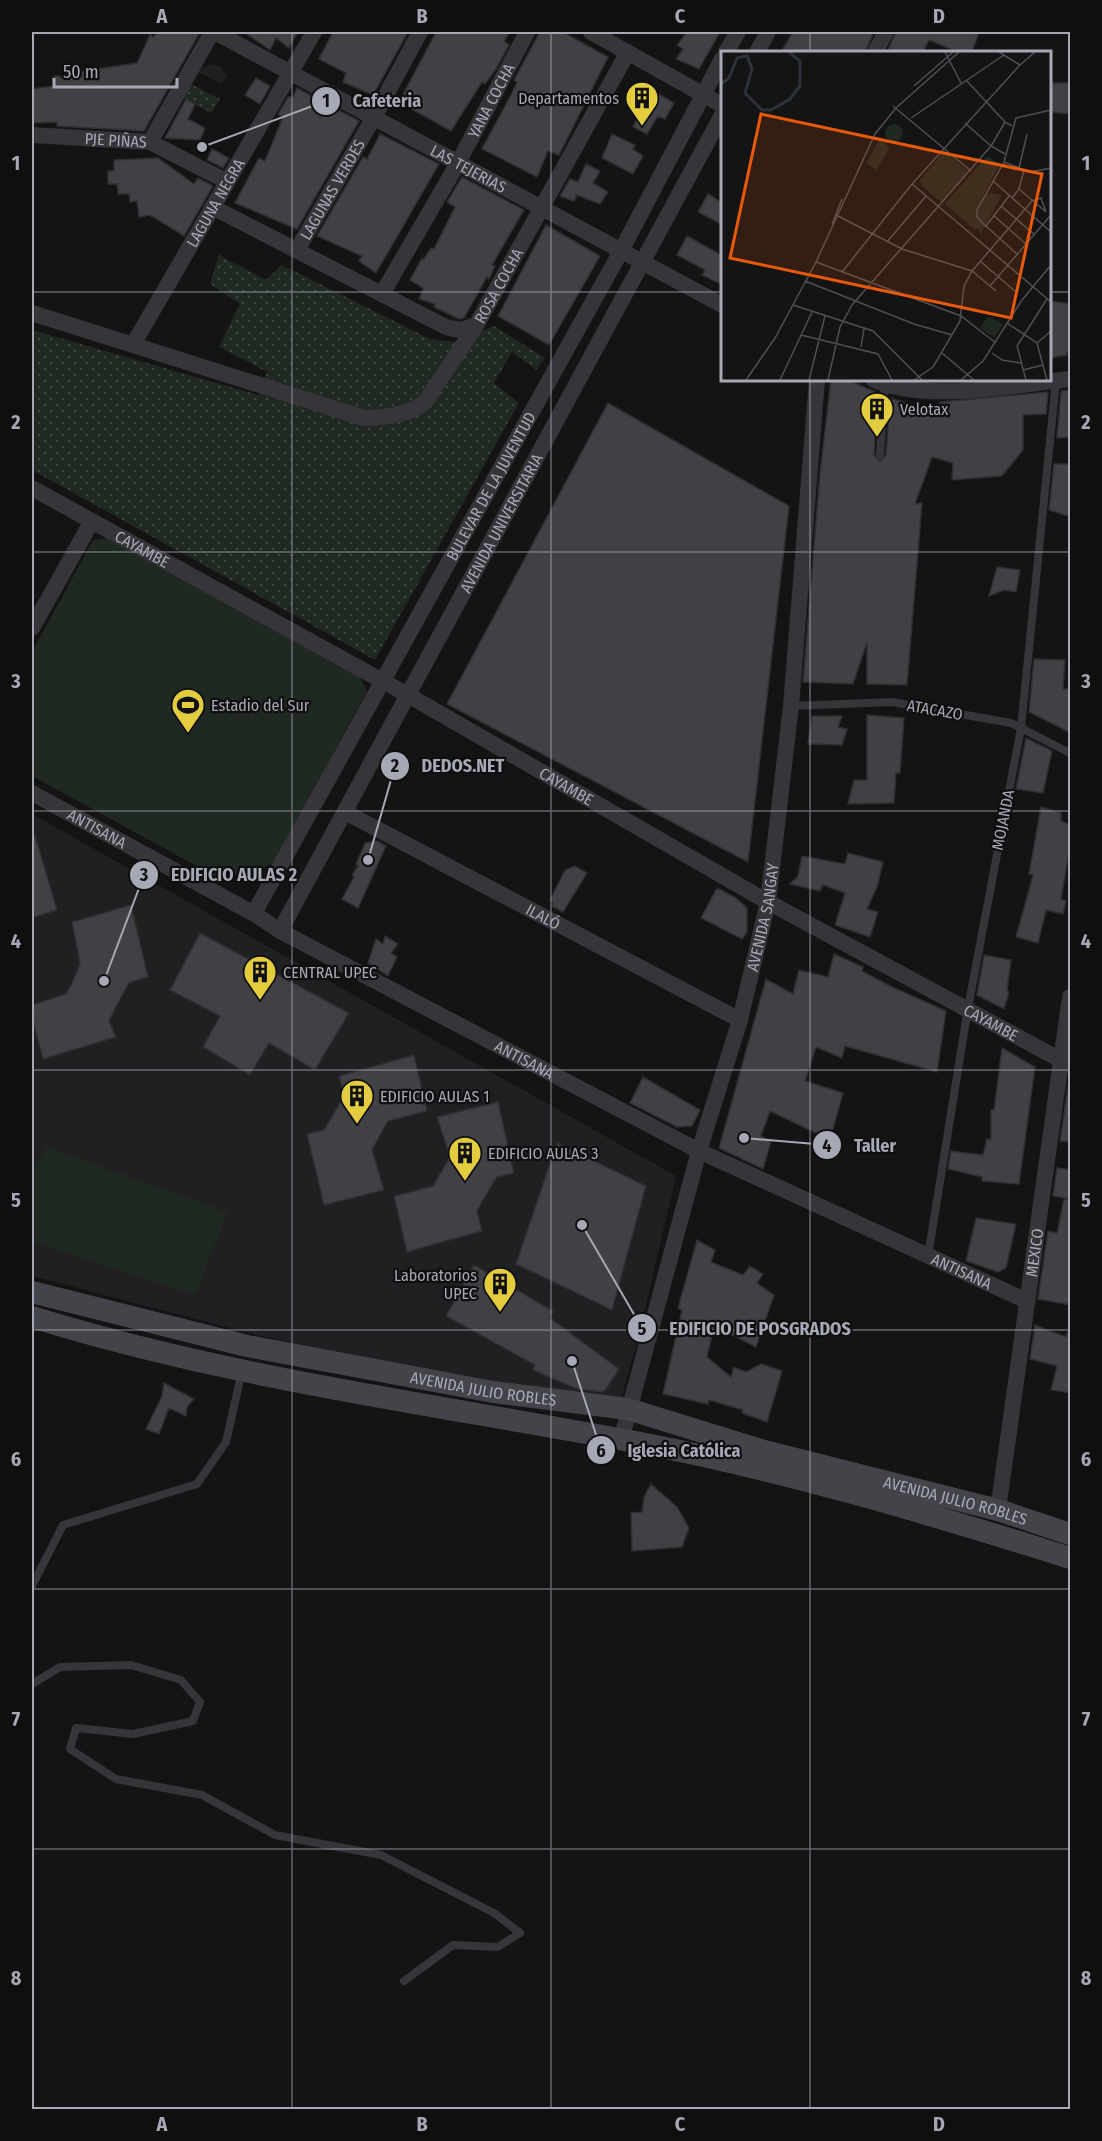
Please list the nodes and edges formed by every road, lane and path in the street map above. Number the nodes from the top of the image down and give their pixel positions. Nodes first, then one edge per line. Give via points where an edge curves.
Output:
1 (213, 32) edge
2 (314, 32) edge
3 (420, 32) edge
4 (527, 32) edge
5 (591, 32) edge
6 (738, 32) edge
7 (768, 32) edge
8 (886, 32) edge
9 (628, 51) junction
10 (727, 51) edge
11 (758, 51) edge
12 (876, 51) edge
13 (721, 63) edge
14 (291, 73) junction
15 (704, 93) junction
16 (721, 104) edge
17 (374, 117) junction
18 (721, 120) edge
19 (32, 135) edge
20 (150, 142) junction
21 (458, 163) junction
22 (226, 181) junction
23 (212, 207) junction
24 (541, 208) junction
25 (297, 250) junction
26 (621, 251) junction
27 (643, 262) junction
28 (382, 294) junction
29 (721, 304) edge
30 (32, 313) edge
31 (477, 324) junction
32 (134, 343) junction
33 (1064, 380) edge
34 (818, 381) edge
35 (880, 382) edge
36 (880, 455) dead end
37 (32, 488) edge
38 (92, 521) junction
39 (32, 628) edge
40 (380, 681) junction
41 (408, 695) junction
42 (791, 705) junction
43 (1021, 728) junction
44 (1071, 753) edge
45 (32, 793) edge
46 (345, 812) junction
47 (768, 902) junction
48 (254, 913) junction
49 (280, 931) junction
50 (1071, 997) edge
51 (968, 1008) junction
52 (740, 1020) junction
53 (1066, 1062) edge
54 (699, 1151) junction
55 (928, 1256) junction
56 (32, 1292) edge
57 (1027, 1301) junction
58 (32, 1317) edge
59 (242, 1371) junction
60 (628, 1409) junction
61 (621, 1440) junction
62 (998, 1510) junction
63 (1071, 1534) edge
64 (1071, 1558) edge
65 (32, 1586) edge
66 (32, 1684) edge
67 (405, 1981) dead end

1 - 14 street, LAS TEJERIAS
1 - 20 street
2 - 14 street, LAGUNA NEGRA
3 - 17 street, LAGUNAS VERDES
4 - 21 street, YANA COCHA
5 - 9 street
6 - 10 street
7 - 11 street
8 - 12 street
9 - 15 street
9 - 24 street, ROSA COCHA
13 - 15 street, BULEVAR DE LA JUVENTUD
14 - 17 street, LAS TEJERIAS
14 - 22 street, LAGUNA NEGRA
15 - 16 street
15 - 26 street, BULEVAR DE LA JUVENTUD
17 - 21 street, LAS TEJERIAS
17 - 25 street, LAGUNAS VERDES
18 - 27 street, AVENIDA UNIVERSITARIA
19 - 20 street, PJE PIÑAS
20 - 22 street, PJE PIÑAS
21 - 24 street, LAS TEJERIAS
21 - 28 street, YANA COCHA
22 - 23 street, LAGUNA NEGRA
23 - 25 street, ROSA COCHA
23 - 32 street, LAGUNA NEGRA
24 - 26 street, LAS TEJERIAS
24 - 31 street, ROSA COCHA
25 - 28 street, ROSA COCHA
26 - 27 street, LAS TEJERIAS
26 - 40 street, BULEVAR DE LA JUVENTUD
27 - 29 street, LAS TEJERIAS
27 - 41 street, AVENIDA UNIVERSITARIA
28 - 31 street, ROSA COCHA via 459,331
30 - 32 street
31 - 32 street via 425,402 417,409 383,417 364,418
33 - 35 street via 941,391
33 - 43 lane, MOJANDA
34 - 42 street, AVENIDA SANGAY
35 - 36 lane
37 - 38 street, CAYAMBE
38 - 39 street
38 - 40 street, CAYAMBE
40 - 41 street, CAYAMBE
40 - 48 street, BULEVAR DE LA JUVENTUD
41 - 46 street, AVENIDA UNIVERSITARIA
41 - 47 street, CAYAMBE
42 - 43 lane, ATACAZO via 892,702
42 - 47 street, AVENIDA SANGAY
43 - 44 lane, ATACAZO
43 - 51 lane, MOJANDA
45 - 48 street, ANTISANA
46 - 49 street, AVENIDA UNIVERSITARIA
46 - 52 street, ILALÓ
47 - 51 street, CAYAMBE
47 - 52 street, AVENIDA SANGAY
48 - 49 street, ANTISANA
49 - 54 street, ANTISANA
50 - 53 street, MEXICO
51 - 53 street, CAYAMBE
51 - 55 lane, MOJANDA
52 - 54 street, AVENIDA SANGAY
53 - 57 street, MEXICO
54 - 55 street, ANTISANA
54 - 60 street, AVENIDA SANGAY
55 - 57 street, ANTISANA
56 - 60 main road, AVENIDA JULIO ROBLES via 248,1346 493,1392
57 - 62 street, MEXICO
58 - 59 main road, AVENIDA JULIO ROBLES
59 - 61 main road, AVENIDA JULIO ROBLES
59 - 65 lane via 226,1442 197,1484 63,1525
60 - 61 street, AVENIDA SANGAY
60 - 62 main road, AVENIDA JULIO ROBLES via 764,1451
61 - 64 main road, AVENIDA JULIO ROBLES via 866,1497
62 - 63 main road, AVENIDA JULIO ROBLES
66 - 67 lane via 60,1667 120,1665 181,1680 200,1702 193,1721 133,1734 76,1728 70,1749 116,1779 202,1794 274,1835 381,1855 494,1912 520,1933 498,1947 453,1945

